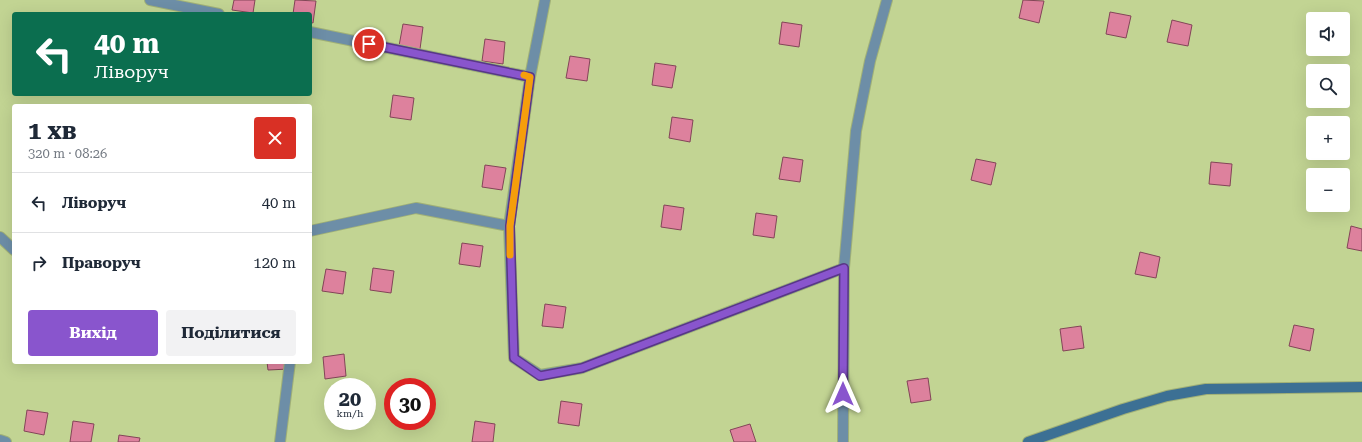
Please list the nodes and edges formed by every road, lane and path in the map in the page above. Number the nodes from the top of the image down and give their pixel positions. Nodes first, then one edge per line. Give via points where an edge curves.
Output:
1 (150, 0) edge
2 (544, 0) edge
3 (887, 0) edge
4 (210, 12) edge
5 (312, 32) edge
6 (530, 77) junction
7 (510, 226) junction
8 (312, 231) edge
9 (0, 237) edge
10 (12, 248) edge
11 (844, 268) junction
12 (290, 364) edge
13 (1362, 387) edge
14 (0, 440) edge
15 (6, 442) edge
16 (280, 442) edge
17 (843, 442) edge
18 (1028, 442) edge

1 - 4 street
2 - 6 street
3 - 11 street via 870,61 856,131
5 - 6 street
6 - 7 street
7 - 8 street via 416,208
7 - 11 street via 514,358 540,376 582,368
9 - 10 street
11 - 17 street
12 - 16 street
13 - 18 street via 1206,389 1138,404
14 - 15 street

